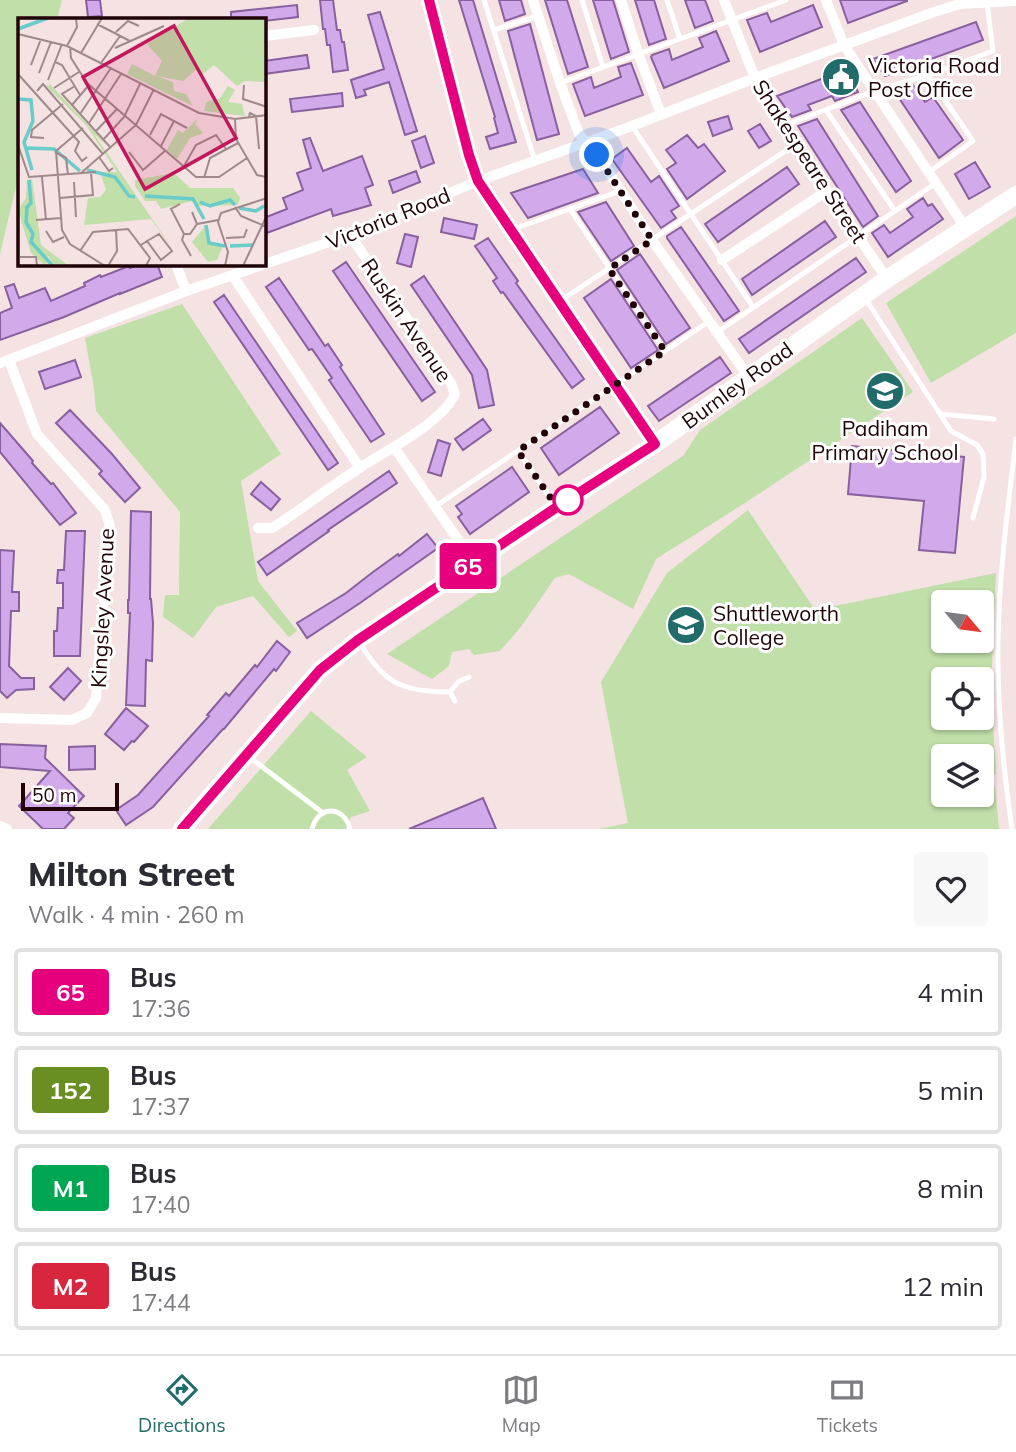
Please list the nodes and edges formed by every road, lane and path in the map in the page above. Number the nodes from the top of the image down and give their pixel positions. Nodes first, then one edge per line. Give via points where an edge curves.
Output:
1 (429, 0) edge
2 (484, 0) edge
3 (533, 0) edge
4 (582, 0) edge
5 (621, 0) edge
6 (667, 0) edge
7 (724, 0) edge
8 (786, 0) edge
9 (826, 0) edge
10 (929, 0) edge
11 (778, 1) edge
12 (1016, 1) edge
13 (987, 3) junction
14 (934, 12) junction
15 (538, 16) junction
16 (732, 20) junction
17 (314, 30) dead end
18 (494, 30) junction
19 (266, 36) edge
20 (680, 39) junction
21 (844, 46) junction
22 (638, 53) junction
23 (603, 67) junction
24 (928, 75) junction
25 (755, 78) junction
26 (560, 83) junction
27 (875, 92) junction
28 (826, 110) junction
29 (661, 114) junction
30 (632, 126) junction
31 (783, 126) junction
32 (587, 143) junction
33 (796, 144) junction
34 (535, 161) junction
35 (929, 172) junction
36 (478, 181) junction
37 (936, 183) junction
38 (620, 191) junction
39 (827, 191) junction
40 (1016, 195) edge
41 (570, 209) junction
42 (895, 211) junction
43 (691, 214) junction
44 (965, 227) junction
45 (511, 230) junction
46 (350, 235) junction
47 (858, 236) junction
48 (652, 240) junction
49 (722, 260) junction
50 (266, 264) edge
51 (177, 266) edge
52 (262, 266) edge
53 (609, 269) junction
54 (233, 276) junction
55 (887, 279) junction
56 (186, 291) junction
57 (864, 295) junction
58 (559, 301) junction
59 (753, 307) junction
60 (708, 322) junction
61 (716, 333) junction
62 (665, 351) junction
63 (4, 361) edge
64 (748, 376) junction
65 (615, 385) junction
66 (940, 414) junction
67 (994, 419) dead end
68 (1016, 439) edge
69 (655, 444) junction
70 (394, 447) junction
71 (518, 451) junction
72 (360, 468) junction
73 (436, 506) junction
74 (557, 507) junction
75 (973, 518) dead end
76 (258, 528) dead end
77 (474, 563) junction
78 (358, 640) junction
79 (469, 677) dead end
80 (450, 692) junction
81 (455, 701) dead end
82 (0, 718) edge
83 (246, 754) junction
84 (323, 813) junction
85 (0, 826) edge
86 (7, 829) edge
87 (182, 829) edge
88 (312, 829) edge
89 (350, 829) edge
90 (1012, 829) edge

1 - 36 street
2 - 18 lane
3 - 15 street
4 - 23 lane
5 - 22 street
6 - 20 lane
7 - 16 street, Shakespeare Street
8 - 11 lane
9 - 21 street
10 - 14 street
11 - 16 lane
12 - 13 street, Victoria Road
13 - 14 street, Victoria Road
13 - 24 lane via 993,51
14 - 21 street, Victoria Road
15 - 18 lane
15 - 26 street
16 - 20 lane
16 - 25 street, Shakespeare Street
17 - 19 street
18 - 34 lane
20 - 22 lane
21 - 25 street, Victoria Road
21 - 27 street
22 - 23 lane
22 - 29 street
23 - 26 lane
24 - 27 lane
24 - 35 lane via 973,141
25 - 29 street, Victoria Road
25 - 31 street, Shakespeare Street
26 - 32 street via 579,134
27 - 28 lane
27 - 35 street
28 - 31 lane
28 - 42 lane
29 - 30 street, Victoria Road
30 - 32 street, Victoria Road
30 - 43 lane
31 - 33 street, Shakespeare Street
32 - 34 street, Victoria Road
32 - 38 street
33 - 39 street, Shakespeare Street
33 - 43 lane
34 - 36 street, Victoria Road
35 - 37 street
36 - 45 street
36 - 46 street, Victoria Road
37 - 42 lane
37 - 44 street
38 - 41 lane
38 - 48 street
39 - 47 street, Shakespeare Street
39 - 49 street
40 - 44 main road, Burnley Road
41 - 45 lane
41 - 53 lane
42 - 47 lane
43 - 48 lane
43 - 49 lane
44 - 55 main road, Burnley Road
45 - 58 street
46 - 50 street, Victoria Road
46 - 70 street, Ruskin Avenue via 455,394 440,415
47 - 55 street, Shakespeare Street
47 - 59 lane
48 - 53 lane
48 - 60 street
49 - 59 lane
51 - 56 street
52 - 54 street, Victoria Road
53 - 58 lane
53 - 62 lane
54 - 56 street, Victoria Road
54 - 72 street
55 - 57 main road, Burnley Road
56 - 63 street, Victoria Road
57 - 64 main road, Burnley Road
57 - 66 lane
58 - 65 street
59 - 61 lane
60 - 61 street
60 - 62 lane
61 - 64 street
62 - 65 lane
63 - 82 street, Kingsley Avenue via 37,434 105,510 110,526 96,698 87,713 72,720
64 - 69 main road, Burnley Road
65 - 69 street
65 - 71 lane
66 - 67 lane
66 - 75 lane via 950,430 978,445 983,454 984,477
68 - 90 lane via 998,643 999,712
69 - 74 main road, Burnley Road
70 - 72 street
70 - 73 street
71 - 73 lane
71 - 74 lane
72 - 76 street via 272,528
73 - 77 street
74 - 77 main road, Burnley Road
77 - 78 main road, Burnley Road
78 - 80 lane via 385,677 416,690
78 - 83 main road, Burnley Road via 320,670
79 - 80 lane
80 - 81 lane
83 - 84 lane
83 - 87 main road, Burnley Road
84 - 88 lane
84 - 89 lane via 342,814
85 - 86 street

